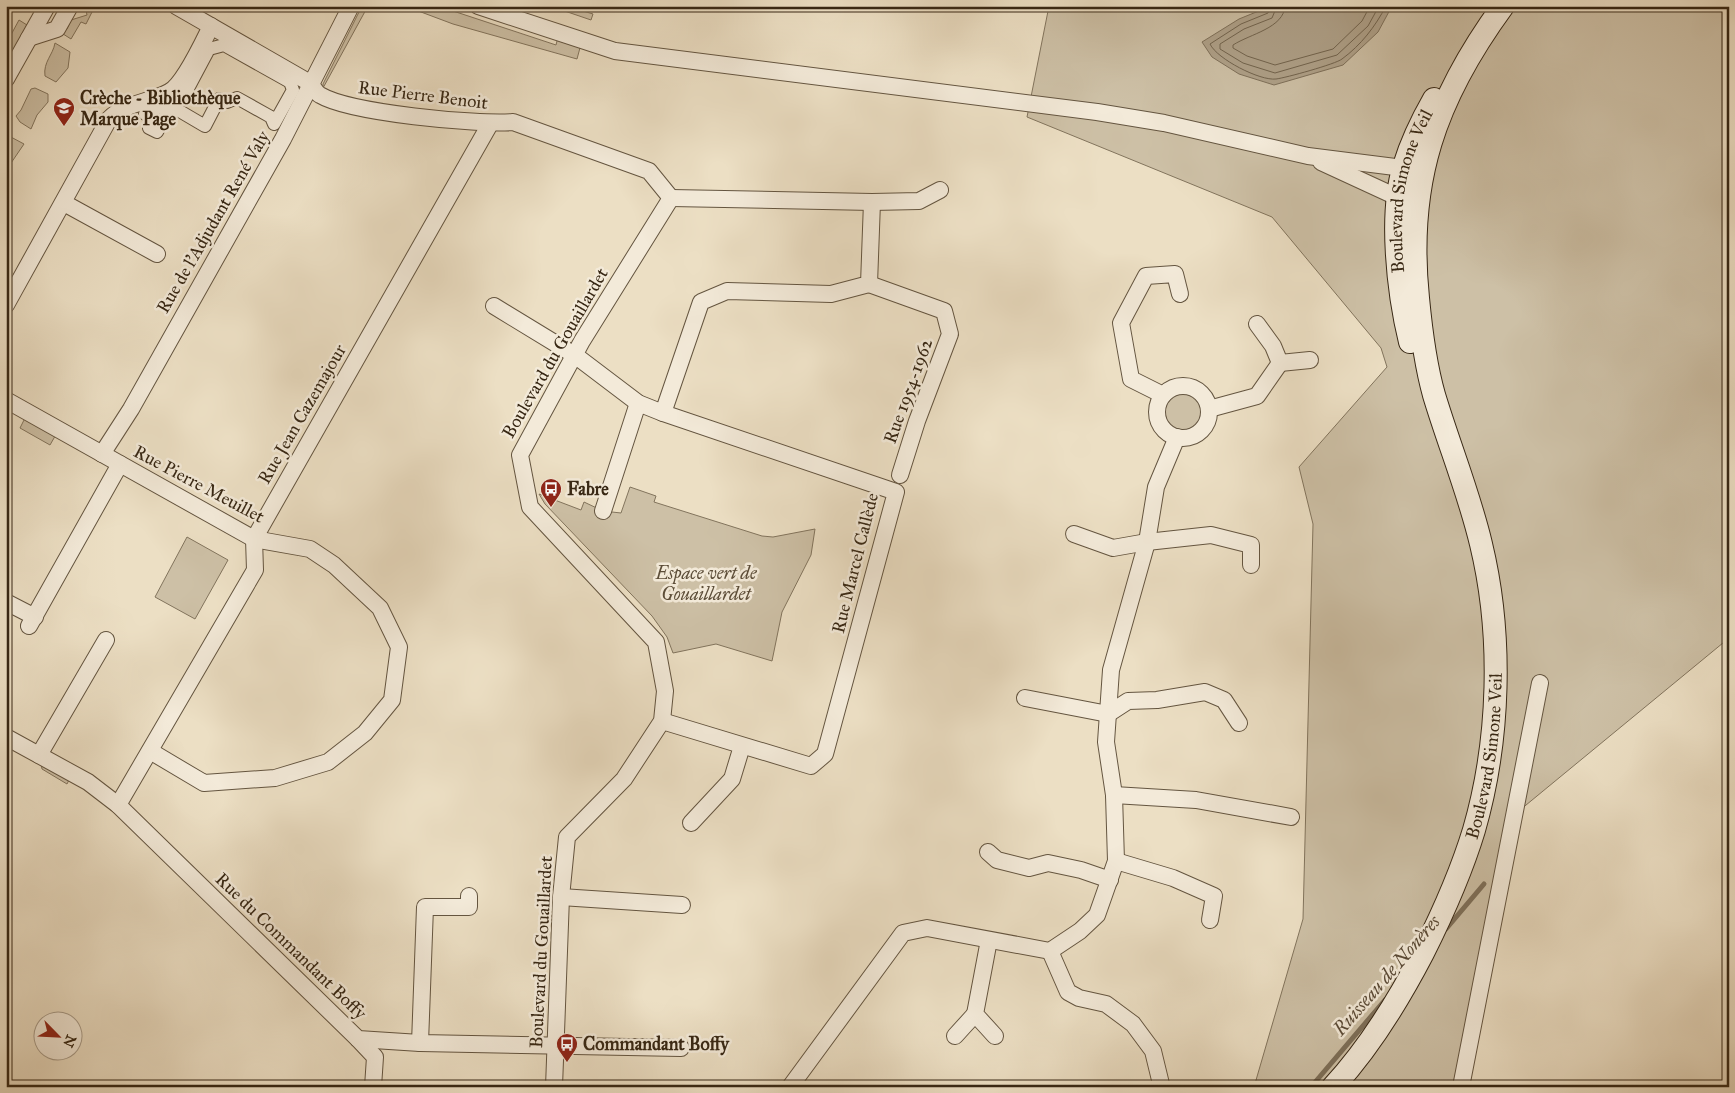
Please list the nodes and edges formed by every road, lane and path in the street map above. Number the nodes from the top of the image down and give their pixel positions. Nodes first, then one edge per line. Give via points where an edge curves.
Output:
1 (47, 6) edge
2 (70, 6) edge
3 (176, 6) edge
4 (351, 6) edge
5 (478, 6) edge
6 (1501, 6) edge
7 (211, 26) junction
8 (29, 38) junction
9 (6, 78) edge
10 (310, 83) junction
11 (274, 124) joint
12 (490, 124) junction
13 (1308, 156) junction
14 (1403, 168) junction
15 (940, 190) dead end
16 (671, 198) junction
17 (1399, 198) junction
18 (872, 202) junction
19 (61, 209) junction
20 (157, 254) dead end
21 (870, 284) junction
22 (1180, 294) dead end
23 (6, 305) edge
24 (494, 306) dead end
25 (1257, 324) dead end
26 (576, 356) junction
27 (1310, 360) dead end
28 (1280, 363) junction
29 (1434, 394) junction
30 (1163, 395) junction
31 (6, 400) edge
32 (638, 402) junction
33 (1209, 409) junction
34 (664, 413) junction
35 (1177, 437) junction
36 (102, 454) junction
37 (120, 464) junction
38 (900, 475) dead end
39 (603, 511) dead end
40 (1074, 534) dead end
41 (254, 539) junction
42 (1147, 542) junction
43 (1251, 566) dead end
44 (6, 602) edge
45 (106, 640) dead end
46 (1540, 683) dead end
47 (1025, 698) dead end
48 (1108, 714) junction
49 (662, 721) junction
50 (1239, 723) dead end
51 (6, 737) edge
52 (742, 746) junction
53 (150, 751) junction
54 (39, 755) junction
55 (1114, 795) junction
56 (118, 805) junction
57 (1291, 817) dead end
58 (691, 823) dead end
59 (988, 852) dead end
60 (1116, 860) junction
61 (1110, 880) junction
62 (469, 896) dead end
63 (561, 897) junction
64 (682, 905) dead end
65 (1210, 920) dead end
66 (989, 940) junction
67 (1050, 952) junction
68 (975, 1014) junction
69 (955, 1036) dead end
70 (995, 1036) dead end
71 (358, 1039) junction
72 (420, 1043) junction
73 (557, 1045) junction
74 (681, 1048) dead end
75 (1161, 1084) dead end
76 (373, 1087) edge
77 (554, 1087) edge
78 (790, 1087) edge
79 (1332, 1087) edge
80 (1461, 1087) edge

1 - 8 street
2 - 8 street via 57,29
3 - 7 street, Rue Pierre Benoit
4 - 10 street, Rue de l'Adjudant René Valy
5 - 13 street via 616,51 1097,112 1164,123
6 - 14 main road, Boulevard Simone Veil via 1476,31 1459,55 1424,118
6 - 29 main road, Boulevard Simone Veil via 1454,82 1421,172 1414,235 1415,270
7 - 10 street, Rue Pierre Benoit
7 - 19 street via 178,84 170,91 118,109 109,119
8 - 9 street
10 - 12 street, Rue Pierre Benoit via 318,95 351,106
10 - 36 street, Rue de l'Adjudant René Valy via 283,139
11 - 11 street via 293,90 290,82 224,46 210,49 184,96 145,114 154,118 149,128 157,132 172,106 205,126 219,99 228,102 237,98 272,117
12 - 16 street, Rue Pierre Benoit via 514,122 649,171
12 - 41 street, Rue Jean Cazemajour
13 - 14 street
13 - 17 street
14 - 17 main road, Boulevard Simone Veil
15 - 18 street via 919,201
16 - 18 street
16 - 26 street, Boulevard du Gouaillardet via 582,341
17 - 29 main road, Boulevard Simone Veil via 1397,230 1402,308 1413,355
18 - 21 street
19 - 20 street
19 - 23 street
21 - 34 street via 830,294 727,291 702,302
21 - 38 street, Rue 1954-1962 via 944,311 950,334
22 - 30 street via 1175,274 1146,276 1122,323 1132,380
24 - 26 street, Rue Marcel Callède
25 - 28 street via 1273,346
26 - 32 street, Rue Marcel Callède
26 - 49 street, Boulevard du Gouaillardet via 520,454 530,507 656,642 666,691
27 - 28 street
28 - 33 street via 1257,396
29 - 79 main road, Boulevard Simone Veil via 1481,544 1494,651 1492,738 1474,828 1437,926 1395,1005
30 - 33 street via 1174,387 1196,388 1204,395
30 - 35 street via 1157,407 1159,422 1164,430
31 - 36 street, Rue Pierre Meuillet
32 - 34 street, Rue Marcel Callède
32 - 39 street
33 - 35 street via 1207,423 1198,434
34 - 52 street, Rue Marcel Callède via 896,492 826,754 811,766
35 - 42 street via 1156,487
36 - 37 street, Rue Pierre Meuillet
37 - 41 street, Rue Pierre Meuillet
37 - 44 street via 32,622
40 - 42 street via 1113,548
41 - 53 street via 255,570
41 - 53 street, Rue Pierre Meuillet via 310,549 334,565 380,608 399,647 392,700 365,733 328,762 275,778 204,783
42 - 43 street via 1210,535 1251,545
42 - 48 street via 1111,670
45 - 54 street
46 - 80 street
47 - 48 street
48 - 50 street via 1128,701 1205,692 1224,700
48 - 55 street via 1106,742
49 - 52 street, Rue Marcel Callède
49 - 63 street, Boulevard du Gouaillardet via 624,779 567,837
51 - 54 street, Rue du Commandant Boffy
52 - 58 street via 732,779
53 - 56 street
54 - 56 street, Rue du Commandant Boffy via 88,782
55 - 57 street via 1196,800
55 - 60 street
56 - 71 street, Rue du Commandant Boffy
59 - 61 street via 997,860 1028,868 1048,863
60 - 61 street
60 - 65 street via 1173,878 1214,896
61 - 67 street via 1097,915
62 - 72 street via 469,907 425,907
63 - 64 street
63 - 73 street, Boulevard du Gouaillardet
66 - 67 street
66 - 68 street
66 - 78 street via 927,928 903,933
67 - 75 street via 1068,992 1106,1004 1133,1024 1153,1051
68 - 69 street
68 - 70 street
71 - 72 street, Rue du Commandant Boffy
71 - 76 street via 375,1057
72 - 73 street, Rue du Commandant Boffy
73 - 74 street, Rue du Commandant Boffy
73 - 77 street, Boulevard du Gouaillardet

